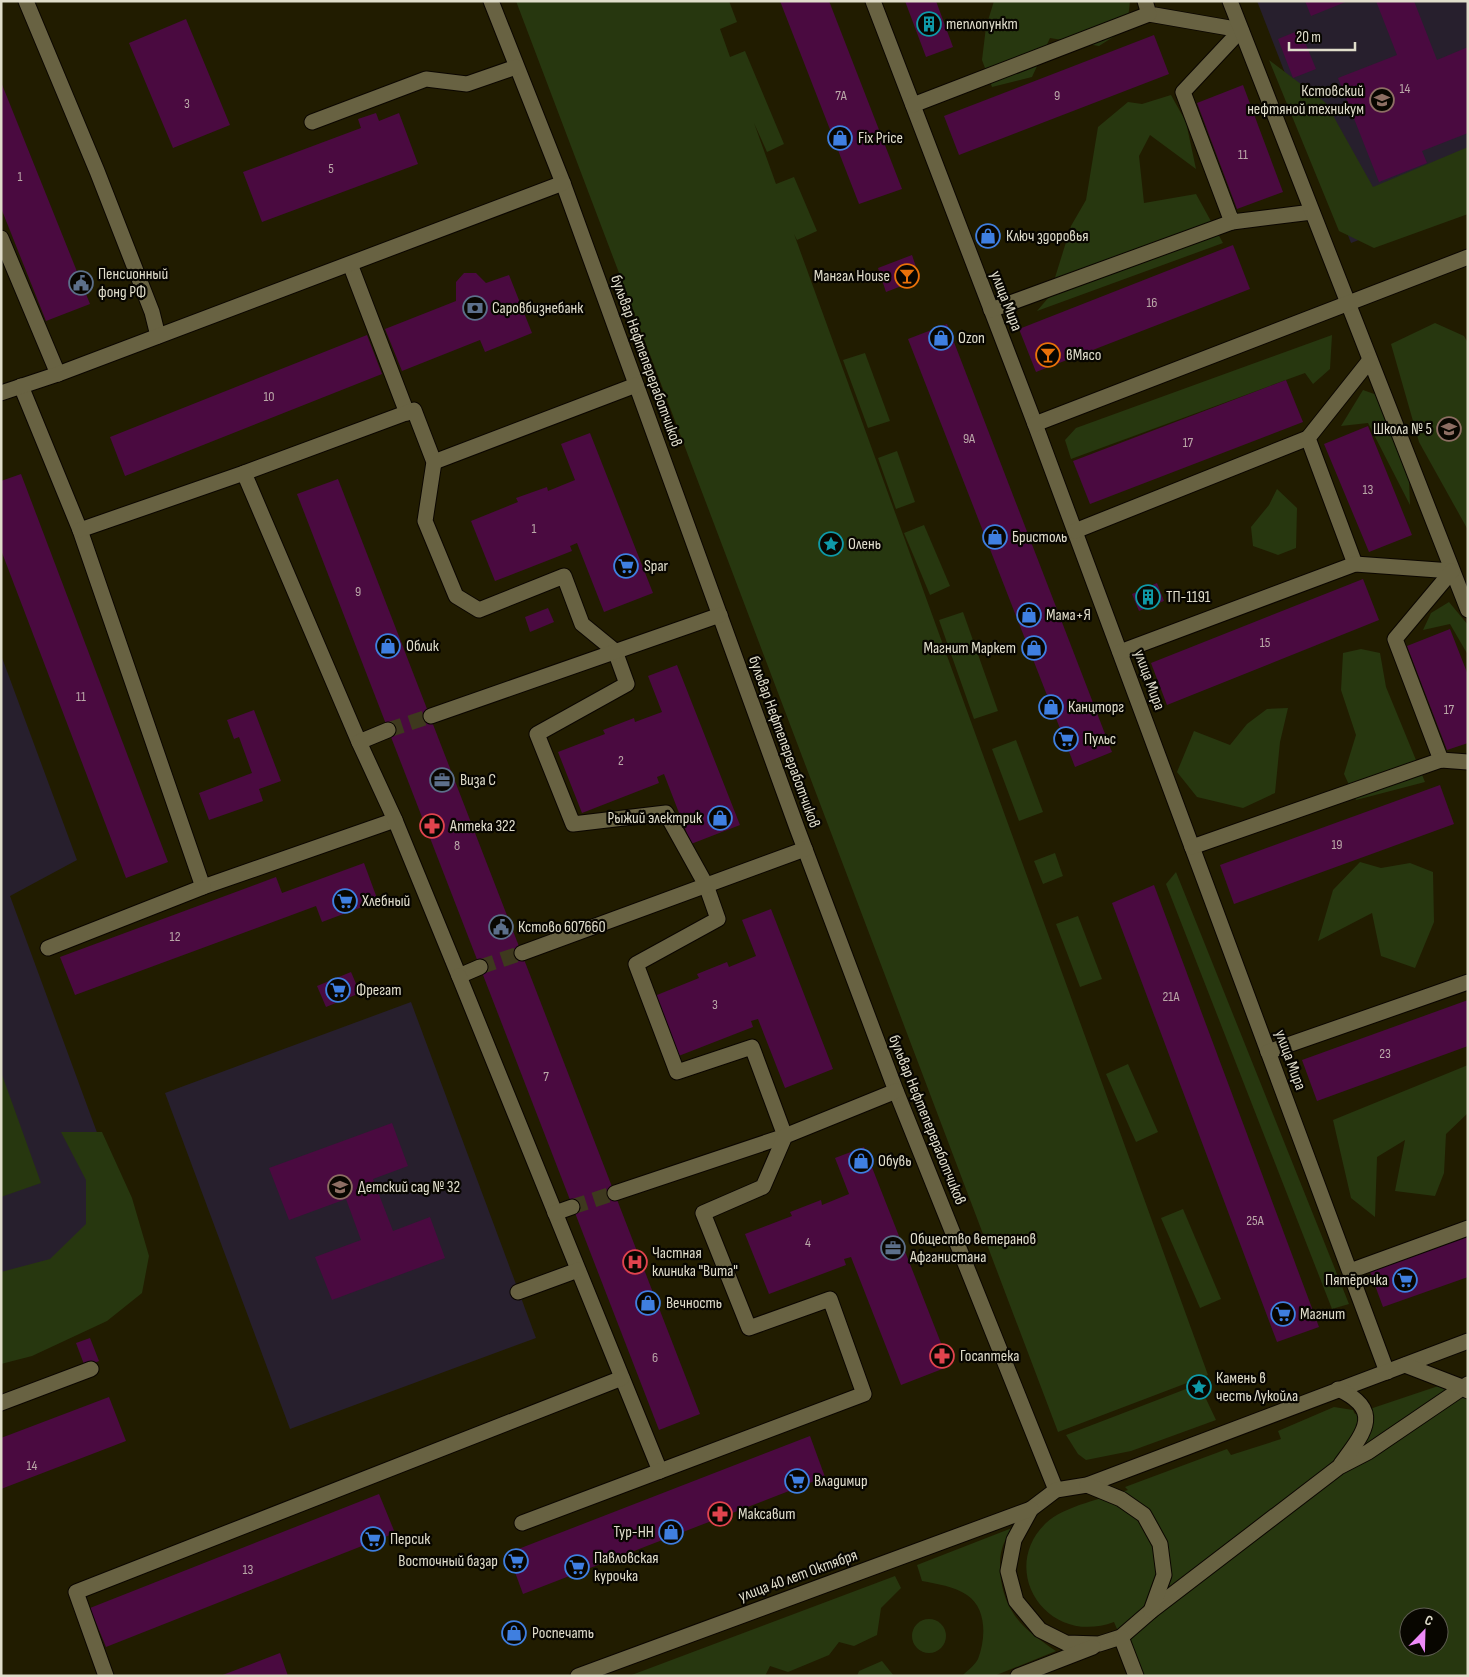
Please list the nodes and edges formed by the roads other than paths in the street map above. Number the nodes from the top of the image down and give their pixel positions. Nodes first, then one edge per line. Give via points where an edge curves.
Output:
1 (26, 1) edge
2 (491, 1) edge
3 (873, 1) edge
4 (1230, 1) edge
5 (1147, 7) edge
6 (1241, 30) junction
7 (516, 67) junction
8 (912, 105) junction
9 (312, 122) dead end
10 (563, 183) junction
11 (1312, 212) junction
12 (1232, 222) junction
13 (1, 238) edge
14 (1468, 257) edge
15 (350, 264) junction
16 (1348, 303) junction
17 (991, 310) junction
18 (158, 336) junction
19 (1370, 360) junction
20 (58, 374) junction
21 (636, 385) junction
22 (20, 386) junction
23 (1, 393) edge
24 (407, 413) junction
25 (1035, 424) junction
26 (1308, 438) junction
27 (434, 462) junction
28 (244, 473) junction
29 (80, 530) junction
30 (1075, 530) junction
31 (1355, 564) junction
32 (1452, 571) junction
33 (1468, 610) edge
34 (720, 614) junction
35 (614, 651) junction
36 (1120, 652) junction
37 (430, 716) tunnel mouth
38 (388, 730) tunnel mouth
39 (358, 742) junction
40 (1441, 760) junction
41 (1468, 762) edge
42 (395, 820) junction
43 (1192, 846) junction
44 (805, 849) junction
45 (706, 885) junction
46 (204, 887) junction
47 (48, 948) dead end
48 (522, 953) tunnel mouth
49 (480, 967) tunnel mouth
50 (459, 976) junction
51 (1468, 982) edge
52 (1268, 1052) junction
53 (896, 1091) junction
54 (785, 1136) junction
55 (615, 1192) tunnel mouth
56 (572, 1207) tunnel mouth
57 (555, 1213) junction
58 (1468, 1228) edge
59 (578, 1270) junction
60 (1350, 1271) junction
61 (518, 1292) dead end
62 (1468, 1341) edge
63 (1405, 1365) junction
64 (91, 1369) dead end
65 (1387, 1372) junction
66 (622, 1378) junction
67 (1466, 1387) edge
68 (1338, 1390) junction
69 (1, 1403) edge
70 (1339, 1467) junction
71 (660, 1471) junction
72 (1088, 1485) junction
73 (1056, 1490) junction
74 (1031, 1508) junction
75 (522, 1523) dead end
76 (1151, 1611) junction
77 (1121, 1637) junction
78 (1099, 1644) junction
79 (106, 1676) edge
80 (578, 1676) edge
81 (1018, 1676) edge
82 (1136, 1676) edge

1 - 18 street via 100,180 152,312
2 - 7 street, бульвар Нефтепереработчиков
3 - 8 street, улица Мира
4 - 6 street
5 - 6 street
5 - 8 street
6 - 11 street
6 - 12 street via 1183,92
7 - 9 street via 468,84 426,78
7 - 10 street, бульвар Нефтепереработчиков
8 - 17 street, улица Мира
10 - 15 street
10 - 21 street, бульвар Нефтепереработчиков
11 - 12 street
11 - 16 street
12 - 17 street
13 - 20 street
14 - 16 street
15 - 18 street
15 - 24 street
16 - 19 street
16 - 25 street
17 - 25 street, улица Мира
18 - 20 street
19 - 26 street
19 - 32 street
20 - 22 street
21 - 27 street
21 - 34 street, бульвар Нефтепереработчиков
22 - 23 street
22 - 29 street
24 - 27 street via 414,410
24 - 28 street
25 - 30 street, улица Мира
26 - 30 street
26 - 31 street
27 - 35 street via 426,521 456,596 479,610 564,576 582,624
28 - 29 street
28 - 39 street
29 - 46 street
30 - 36 street, улица Мира
31 - 32 street
31 - 36 street
32 - 33 street
32 - 40 street via 1395,638
34 - 35 street
34 - 44 street, бульвар Нефтепереработчиков
35 - 37 street
35 - 45 street via 627,684 537,734 573,824 666,814
36 - 43 street, улица Мира
38 - 39 street
39 - 42 street
40 - 41 street
40 - 43 street
42 - 46 street
42 - 50 street
43 - 52 street, улица Мира
44 - 45 street
44 - 53 street, бульвар Нефтепереработчиков
45 - 48 street
45 - 54 street via 718,919 636,964 677,1072 752,1047
46 - 47 street
49 - 50 street
50 - 57 street
51 - 52 street
52 - 60 street, улица Мира
53 - 54 street
53 - 73 street, бульвар Нефтепереработчиков
54 - 55 street
54 - 71 street via 763,1188 703,1213 749,1328 830,1299 864,1394
56 - 57 street
57 - 59 street
58 - 60 street
59 - 61 street
59 - 66 street
60 - 65 street, улица Мира
62 - 63 street
63 - 65 street
63 - 67 street
64 - 69 street
65 - 68 street
66 - 71 street
66 - 79 street via 76,1592
67 - 70 street via 1368,1452
68 - 70 street via 1353,1396 1363,1405 1366,1416 1362,1434
68 - 72 street
70 - 76 street
71 - 75 street
72 - 73 street
72 - 76 street via 1121,1498 1144,1515 1160,1544 1164,1575
73 - 74 street
74 - 78 street via 1014,1540 1008,1571 1016,1601 1040,1630 1066,1643
74 - 80 street, улица 40 лет Октября
76 - 77 street
77 - 78 street
77 - 82 street
78 - 81 street

